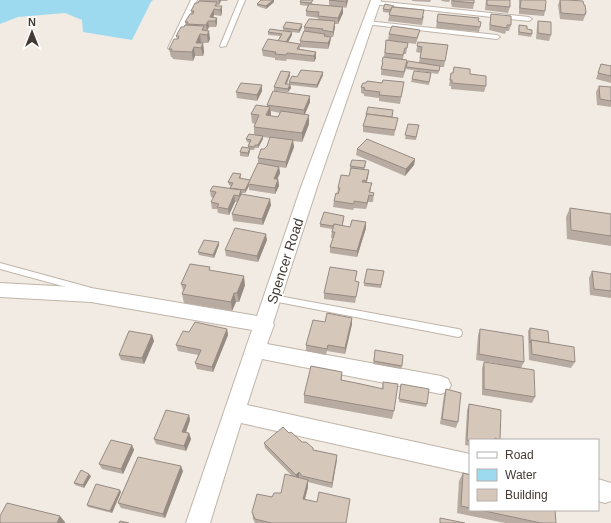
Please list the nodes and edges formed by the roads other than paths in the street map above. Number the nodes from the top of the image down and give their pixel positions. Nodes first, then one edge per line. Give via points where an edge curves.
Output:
1 (194, 0) edge
2 (242, 0) edge
3 (375, 1) edge
4 (530, 19) edge
5 (368, 23) junction
6 (497, 37) dead end
7 (223, 46) dead end
8 (170, 50) edge
9 (0, 266) edge
10 (0, 290) edge
11 (274, 298) junction
12 (124, 300) junction
13 (265, 325) junction
14 (458, 334) dead end
15 (256, 350) junction
16 (441, 385) dead end
17 (234, 412) junction
18 (469, 464) edge
19 (198, 523) edge

1 - 8 lane
2 - 7 lane
3 - 4 lane
3 - 5 street, Spencer Road
5 - 6 lane
5 - 11 street, Spencer Road via 309,187
9 - 12 lane
10 - 12 street
11 - 13 street, Spencer Road
11 - 14 lane
12 - 13 street
13 - 15 street, Spencer Road
15 - 16 street
15 - 17 street, Spencer Road
17 - 18 street
17 - 19 street, Spencer Road

